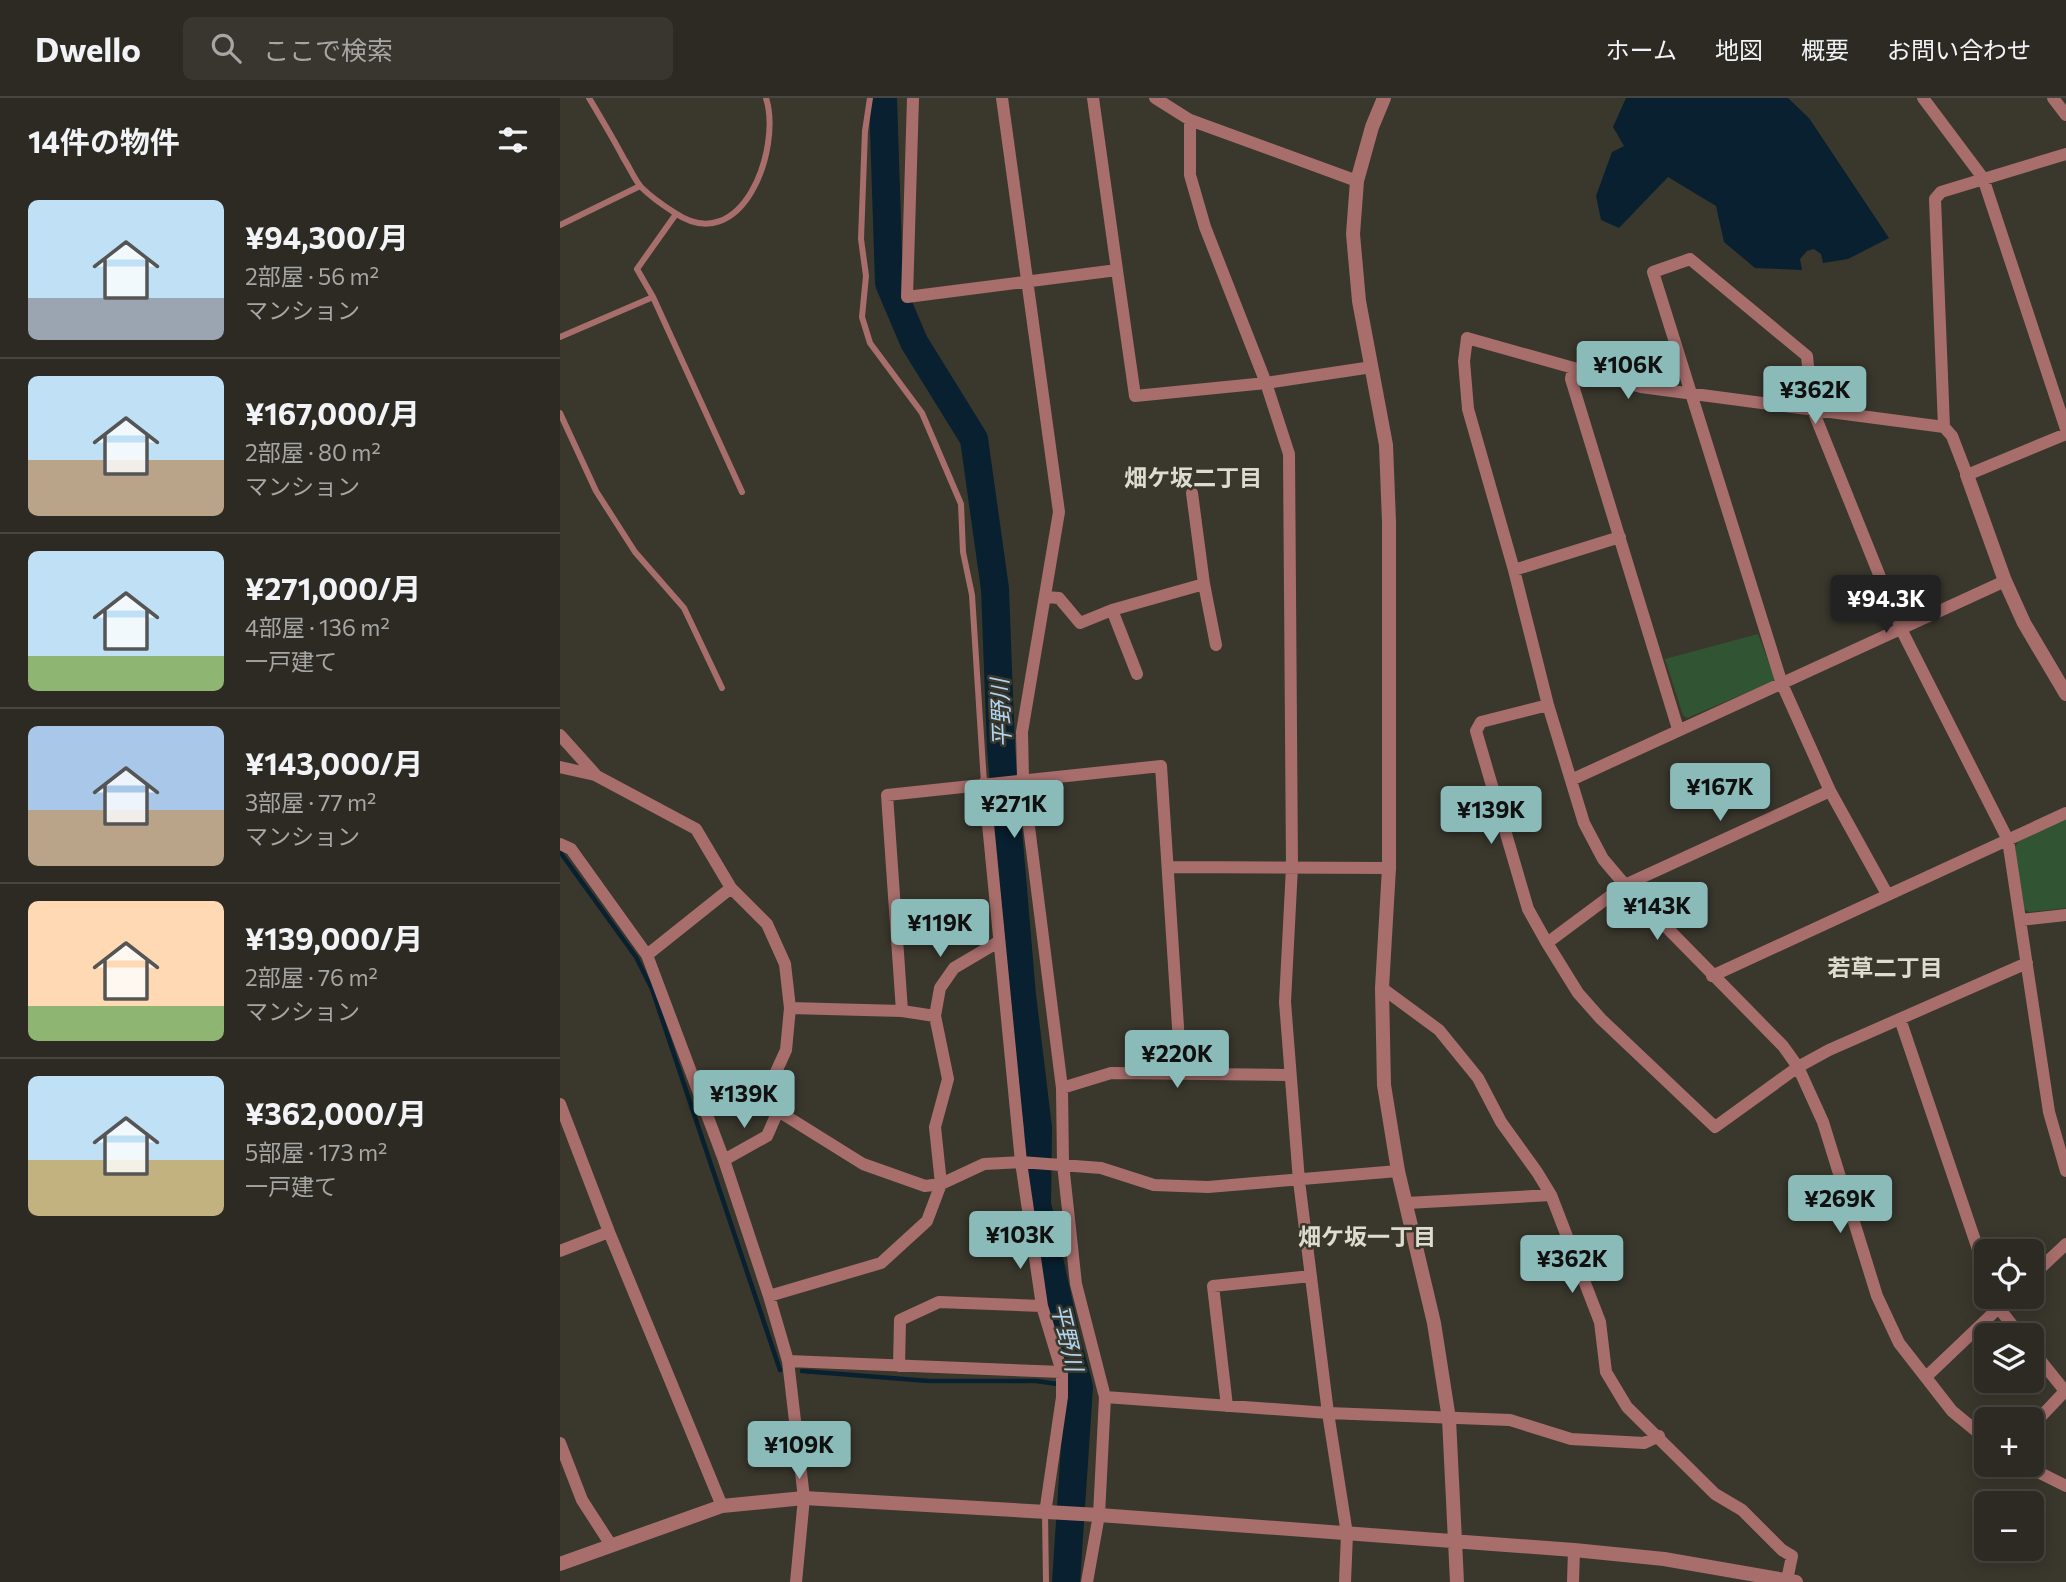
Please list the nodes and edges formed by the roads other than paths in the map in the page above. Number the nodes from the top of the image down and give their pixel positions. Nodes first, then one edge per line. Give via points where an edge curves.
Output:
1 (589, 98) edge
2 (766, 98) edge
3 (870, 98) edge
4 (913, 98) edge
5 (1002, 98) edge
6 (1093, 98) edge
7 (1155, 98) edge
8 (1384, 98) edge
9 (1923, 98) edge
10 (2053, 98) edge
11 (2066, 116) edge
12 (1190, 120) junction
13 (2066, 154) edge
14 (1983, 178) junction
15 (1357, 181) junction
16 (640, 186) junction
17 (676, 214) junction
18 (560, 225) edge
19 (1117, 270) junction
20 (1028, 281) junction
21 (653, 297) junction
22 (560, 337) edge
23 (1372, 367) junction
24 (1573, 369) junction
25 (1266, 383) junction
26 (1690, 394) junction
27 (1812, 408) junction
28 (560, 413) edge
29 (1944, 427) junction
30 (2066, 431) edge
31 (1967, 475) junction
32 (742, 492) dead end
33 (1192, 493) dead end
34 (1620, 537) junction
35 (1514, 570) junction
36 (2005, 581) junction
37 (1204, 584) junction
38 (1045, 597) junction
39 (1112, 610) junction
40 (1901, 629) junction
41 (1216, 645) dead end
42 (1137, 674) dead end
43 (1782, 684) junction
44 (722, 688) dead end
45 (2066, 693) edge
46 (1548, 705) junction
47 (1678, 729) junction
48 (560, 735) edge
49 (560, 766) edge
50 (595, 775) junction
51 (1023, 779) junction
52 (1572, 780) junction
53 (984, 783) junction
54 (1830, 791) junction
55 (2066, 813) edge
56 (2008, 840) junction
57 (560, 844) edge
58 (1169, 867) junction
59 (1292, 867) junction
60 (1389, 867) junction
61 (1625, 885) junction
62 (731, 888) junction
63 (1887, 894) junction
64 (2066, 915) edge
65 (2021, 920) junction
66 (998, 942) junction
67 (1547, 943) junction
68 (647, 954) junction
69 (2027, 964) junction
70 (1712, 976) junction
71 (1382, 988) junction
72 (790, 1008) junction
73 (902, 1011) junction
74 (935, 1016) junction
75 (1900, 1019) junction
76 (1798, 1067) junction
77 (1181, 1073) junction
78 (1289, 1075) junction
79 (1062, 1088) junction
80 (560, 1104) edge
81 (778, 1111) junction
82 (724, 1160) junction
83 (1021, 1162) junction
84 (1063, 1164) junction
85 (1398, 1171) junction
86 (2066, 1171) edge
87 (1299, 1181) junction
88 (941, 1184) junction
89 (1551, 1195) junction
90 (1407, 1203) junction
91 (609, 1232) junction
92 (1974, 1239) edge
93 (2066, 1244) edge
94 (560, 1251) edge
95 (2044, 1265) edge
96 (1311, 1276) junction
97 (769, 1296) junction
98 (1042, 1306) junction
99 (1989, 1309) edge
100 (788, 1361) junction
101 (2044, 1364) edge
102 (899, 1366) junction
103 (1062, 1372) junction
104 (1926, 1377) junction
105 (2066, 1391) edge
106 (1105, 1397) junction
107 (1227, 1406) junction
108 (1328, 1413) junction
109 (2044, 1414) edge
110 (1449, 1419) junction
111 (1974, 1429) edge
112 (1659, 1436) junction
113 (560, 1443) edge
114 (2044, 1475) edge
115 (2066, 1486) edge
116 (804, 1498) junction
117 (722, 1506) junction
118 (1048, 1514) junction
119 (1095, 1515) junction
120 (1347, 1534) junction
121 (1455, 1540) junction
122 (611, 1545) junction
123 (1574, 1550) junction
124 (560, 1564) edge
125 (1791, 1581) edge
126 (796, 1582) edge
127 (1046, 1582) edge
128 (1087, 1582) edge
129 (1345, 1582) edge
130 (1457, 1582) edge
131 (1573, 1582) edge

1 - 16 lane
2 - 17 lane via 769,138 749,198 730,218 710,223
3 - 53 lane via 861,225 866,276 862,317 870,344 922,413 961,504
4 - 20 street via 907,298
5 - 20 street
6 - 19 street
7 - 12 street
8 - 15 street
9 - 14 street
10 - 11 street
12 - 15 street
12 - 25 street via 1190,175 1205,227
13 - 14 street
14 - 29 street via 1941,192 1935,200
14 - 30 street
15 - 23 street via 1354,247
16 - 17 lane
16 - 18 lane
17 - 21 lane via 637,269
19 - 20 street
19 - 25 street via 1135,396
20 - 38 street via 1059,512
21 - 22 lane
21 - 32 lane
23 - 25 street
23 - 60 street via 1386,445 1389,522
24 - 26 street
24 - 34 street via 1571,379
24 - 35 street via 1467,338 1468,409
25 - 59 street via 1289,454
26 - 27 street
26 - 27 street via 1653,272 1690,259 1807,356
26 - 43 street
27 - 29 street
27 - 40 street
28 - 44 lane via 596,491 635,552 684,608
29 - 31 street
30 - 31 street
31 - 36 street
33 - 37 street
34 - 35 street
34 - 47 street
35 - 46 street
36 - 40 street
36 - 45 street via 2024,624
37 - 39 street
37 - 41 street
38 - 39 street via 1059,598 1080,623
38 - 51 street via 1022,732
39 - 42 street
40 - 43 street
40 - 56 street
43 - 47 street
43 - 54 street
46 - 52 street
46 - 67 street via 1481,722 1476,731 1528,909
47 - 52 street
48 - 50 street
49 - 50 street
50 - 62 street via 696,829
51 - 53 street
51 - 58 street via 1161,766
51 - 79 street
52 - 61 street via 1584,823 1603,859
53 - 66 street
53 - 73 street via 887,795
54 - 61 street
54 - 63 street
55 - 56 street
56 - 63 street
56 - 65 street
57 - 68 street via 571,849
58 - 59 street
58 - 77 street
59 - 60 street
59 - 78 street via 1284,1002
60 - 71 street
61 - 67 street
61 - 70 street
62 - 68 street
62 - 72 street via 767,924 785,964
63 - 70 street
64 - 65 street
65 - 69 street
66 - 74 street via 954,968 940,988
66 - 83 street
67 - 76 street via 1578,993 1601,1019 1715,1127
68 - 82 street
69 - 75 street
69 - 86 street via 2049,1112
70 - 76 street via 1783,1046
71 - 85 street via 1384,1085
71 - 89 street via 1447,1039 1478,1078 1501,1122
72 - 73 street
72 - 81 street via 786,1050 772,1083
73 - 74 street
74 - 88 street via 948,1079 935,1128
75 - 76 street
75 - 92 street
76 - 104 street via 1823,1122 1877,1296 1899,1343
77 - 78 street
77 - 79 street via 1111,1073
78 - 87 street
79 - 84 street
80 - 91 street
81 - 82 street via 767,1136
81 - 88 street via 863,1164 925,1186
82 - 97 street
83 - 84 street
83 - 88 street via 984,1164
83 - 98 street
84 - 87 street via 1101,1168 1154,1185
84 - 106 street via 1076,1284
85 - 87 street
85 - 90 street
87 - 96 street
88 - 97 street via 927,1221 881,1263
89 - 90 street
89 - 112 street via 1601,1322 1606,1372 1627,1407
90 - 110 street via 1434,1323
91 - 94 street
91 - 117 street
93 - 95 street
96 - 107 street via 1213,1286
96 - 108 street
97 - 100 street
98 - 102 street via 939,1302 900,1320
98 - 103 street
99 - 104 street
100 - 102 street
100 - 116 street
101 - 105 street
102 - 103 street
103 - 118 street
104 - 111 street via 1952,1411
105 - 109 street
106 - 107 street
106 - 119 street
107 - 108 street
108 - 110 street
108 - 120 street
110 - 112 street via 1510,1420 1571,1439 1644,1443
110 - 121 street
112 - 125 street via 1715,1494 1742,1510 1792,1556
113 - 122 street via 582,1500
114 - 115 street
116 - 117 street
116 - 118 street
116 - 126 street
117 - 122 street
118 - 119 street
118 - 127 lane
119 - 120 street
119 - 128 street
120 - 121 street
120 - 129 street
121 - 123 street
121 - 130 street
122 - 124 street
123 - 125 street via 1664,1559
123 - 131 street

